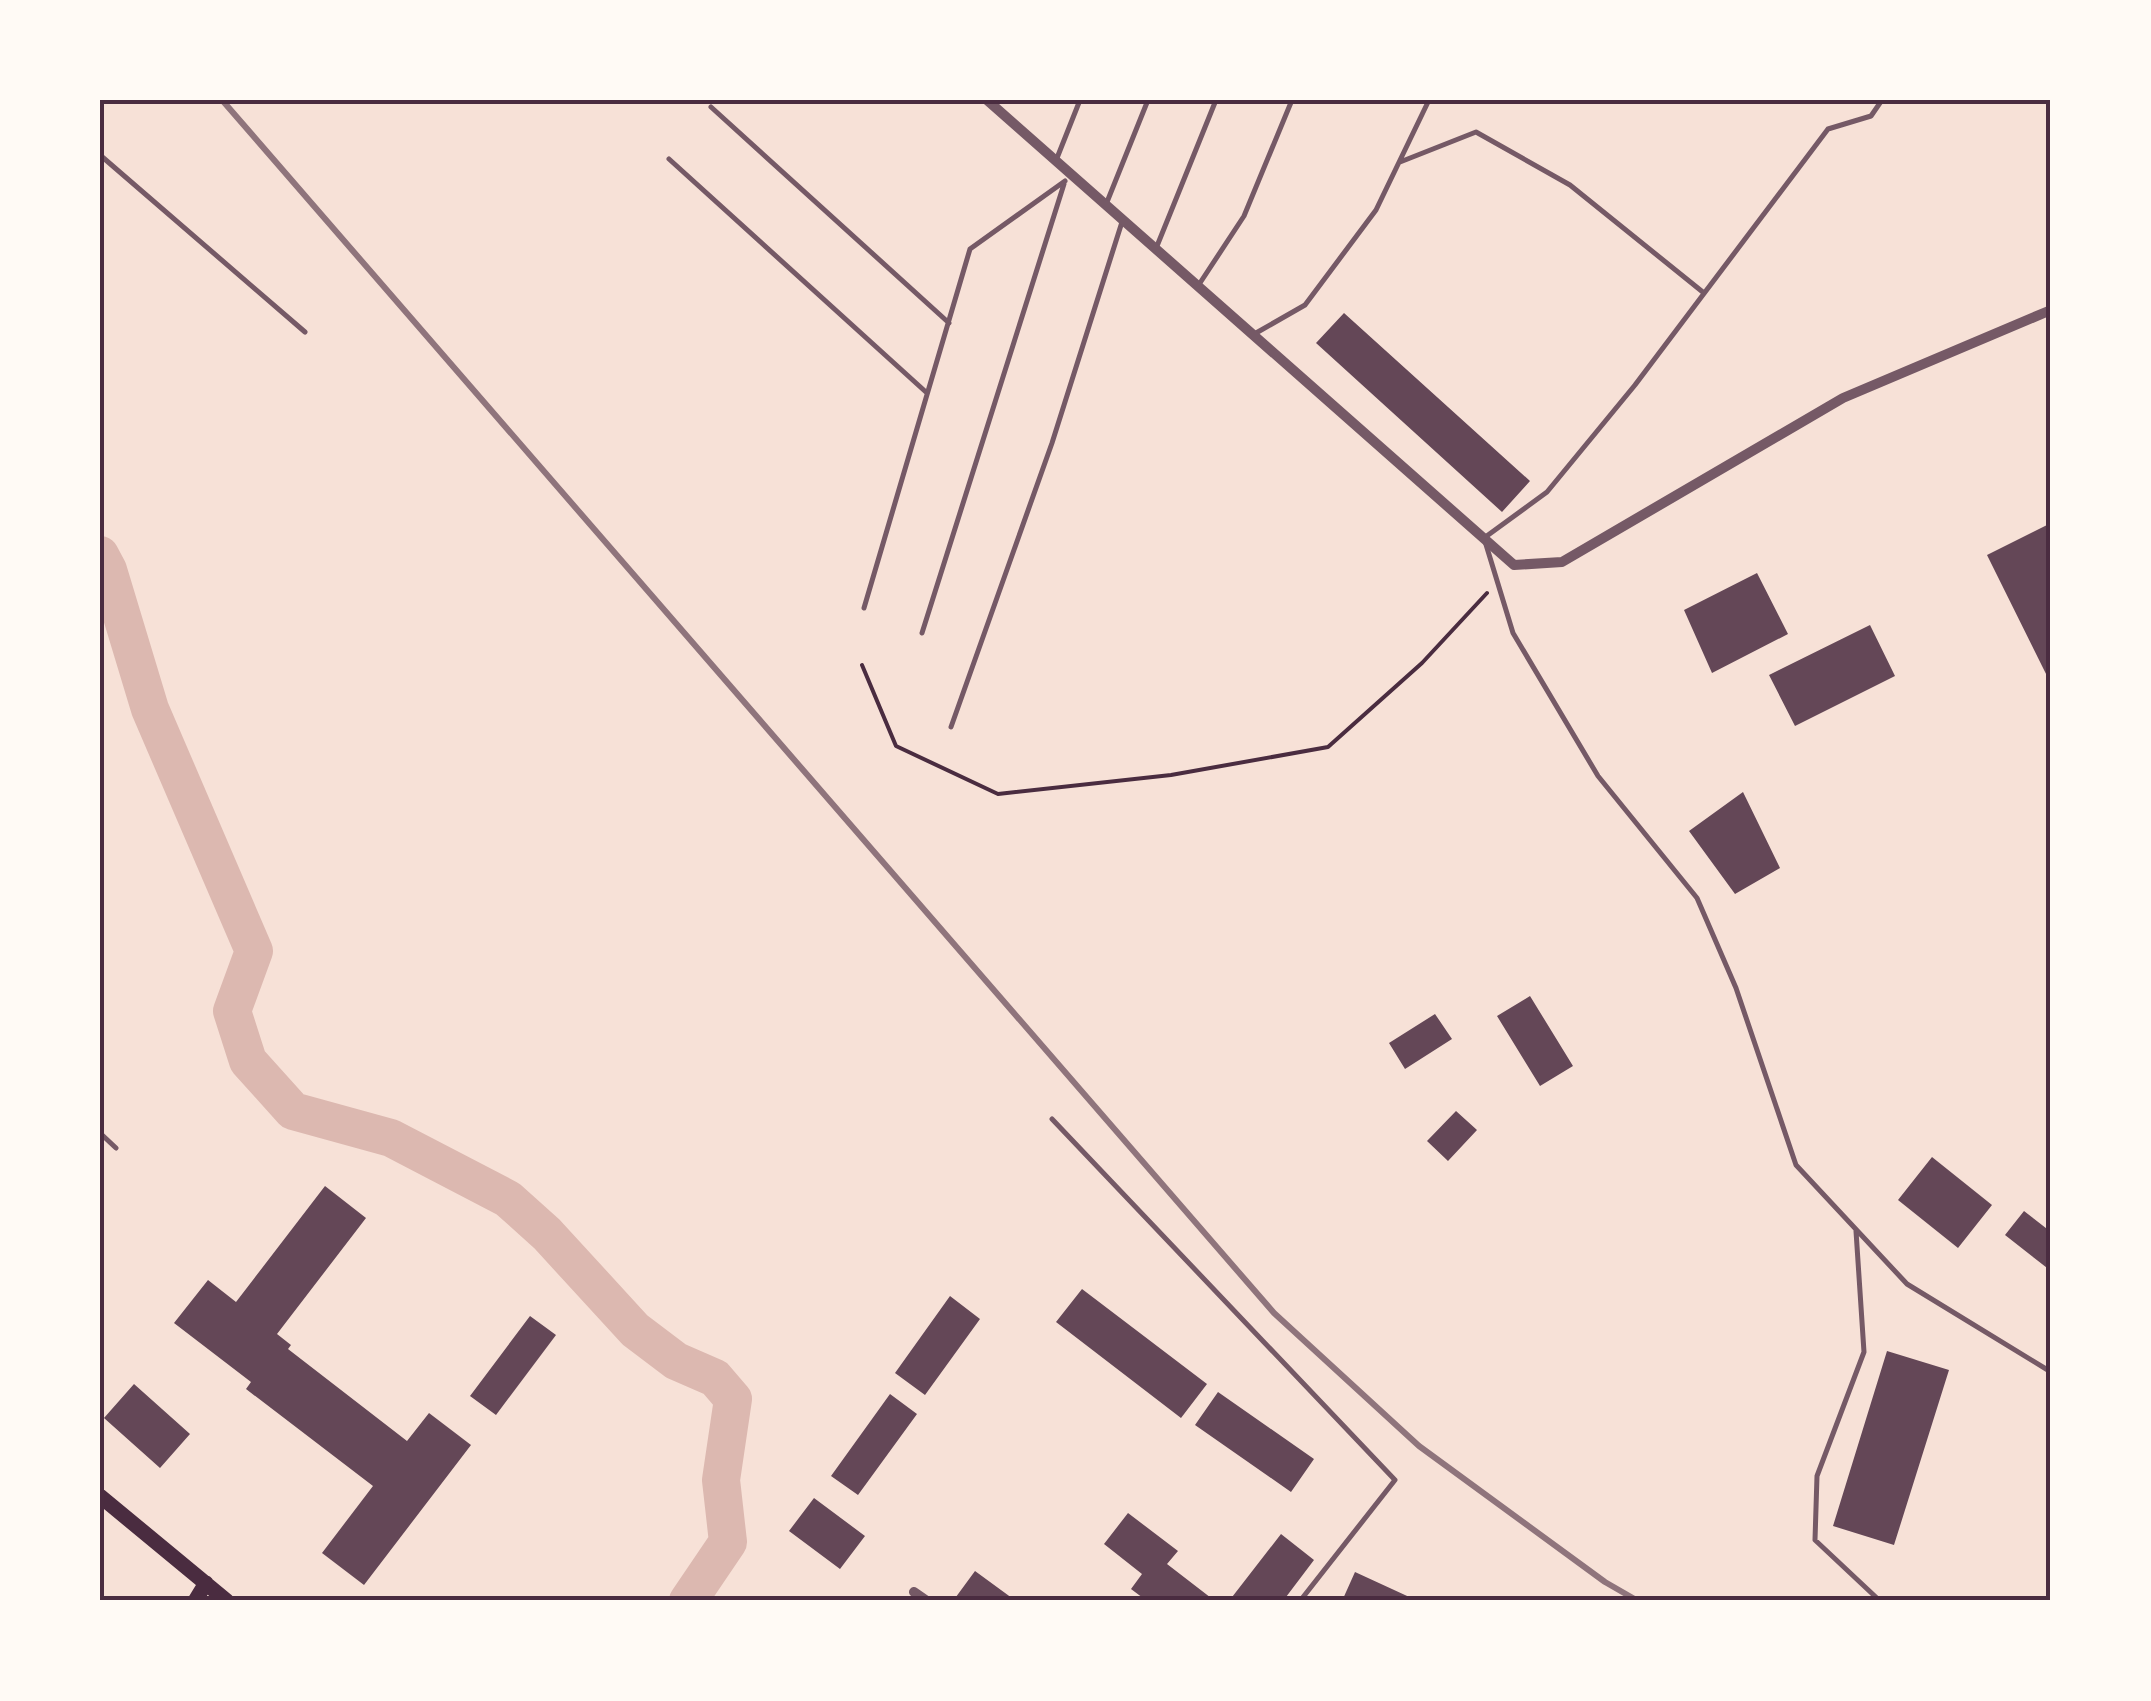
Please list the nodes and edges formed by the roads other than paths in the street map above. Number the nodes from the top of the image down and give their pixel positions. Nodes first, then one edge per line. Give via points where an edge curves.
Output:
1 (987, 100) edge
2 (1080, 100) edge
3 (1148, 100) edge
4 (1216, 100) edge
5 (1292, 100) edge
6 (1429, 100) edge
7 (1882, 100) edge
8 (711, 107) dead end
9 (100, 155) edge
10 (669, 160) dead end
11 (1056, 161) junction
12 (1400, 162) junction
13 (1067, 176) junction
14 (1106, 205) junction
15 (1123, 220) junction
16 (1156, 248) junction
17 (1198, 286) junction
18 (1704, 293) junction
19 (2051, 310) edge
20 (948, 322) junction
21 (304, 332) dead end
22 (1253, 335) junction
23 (928, 393) junction
24 (1484, 538) junction
25 (864, 608) dead end
26 (922, 633) dead end
27 (951, 727) dead end
28 (1052, 1118) dead end
29 (100, 1133) edge
30 (116, 1148) dead end
31 (1856, 1230) junction
32 (2051, 1372) edge
33 (100, 1496) edge
34 (206, 1583) junction
35 (914, 1592) dead end
36 (195, 1601) edge
37 (227, 1601) edge
38 (927, 1601) edge
39 (1300, 1601) edge
40 (1880, 1601) edge

1 - 11 street
2 - 11 lane
3 - 14 lane
4 - 16 lane
5 - 17 lane via 1244,216
6 - 12 lane
7 - 18 lane via 1871,116 1828,129
8 - 20 lane
9 - 21 lane
10 - 23 lane
11 - 13 street
12 - 18 lane via 1476,132 1570,184
12 - 22 lane via 1376,210 1305,305
13 - 14 street
13 - 20 lane via 970,249
13 - 26 lane
14 - 15 street
15 - 16 street
15 - 27 lane
16 - 17 street
17 - 22 street
18 - 24 lane via 1546,492
19 - 24 street via 1842,398 1562,562 1514,564
20 - 23 lane
22 - 24 street
23 - 25 lane
24 - 31 lane via 1513,632 1598,776 1698,898 1796,1165
28 - 39 lane via 1396,1480
29 - 30 lane
31 - 32 lane via 1907,1284
31 - 40 lane via 1864,1352 1816,1476 1815,1540
33 - 34 main road
34 - 36 main road
34 - 37 main road
35 - 38 street

